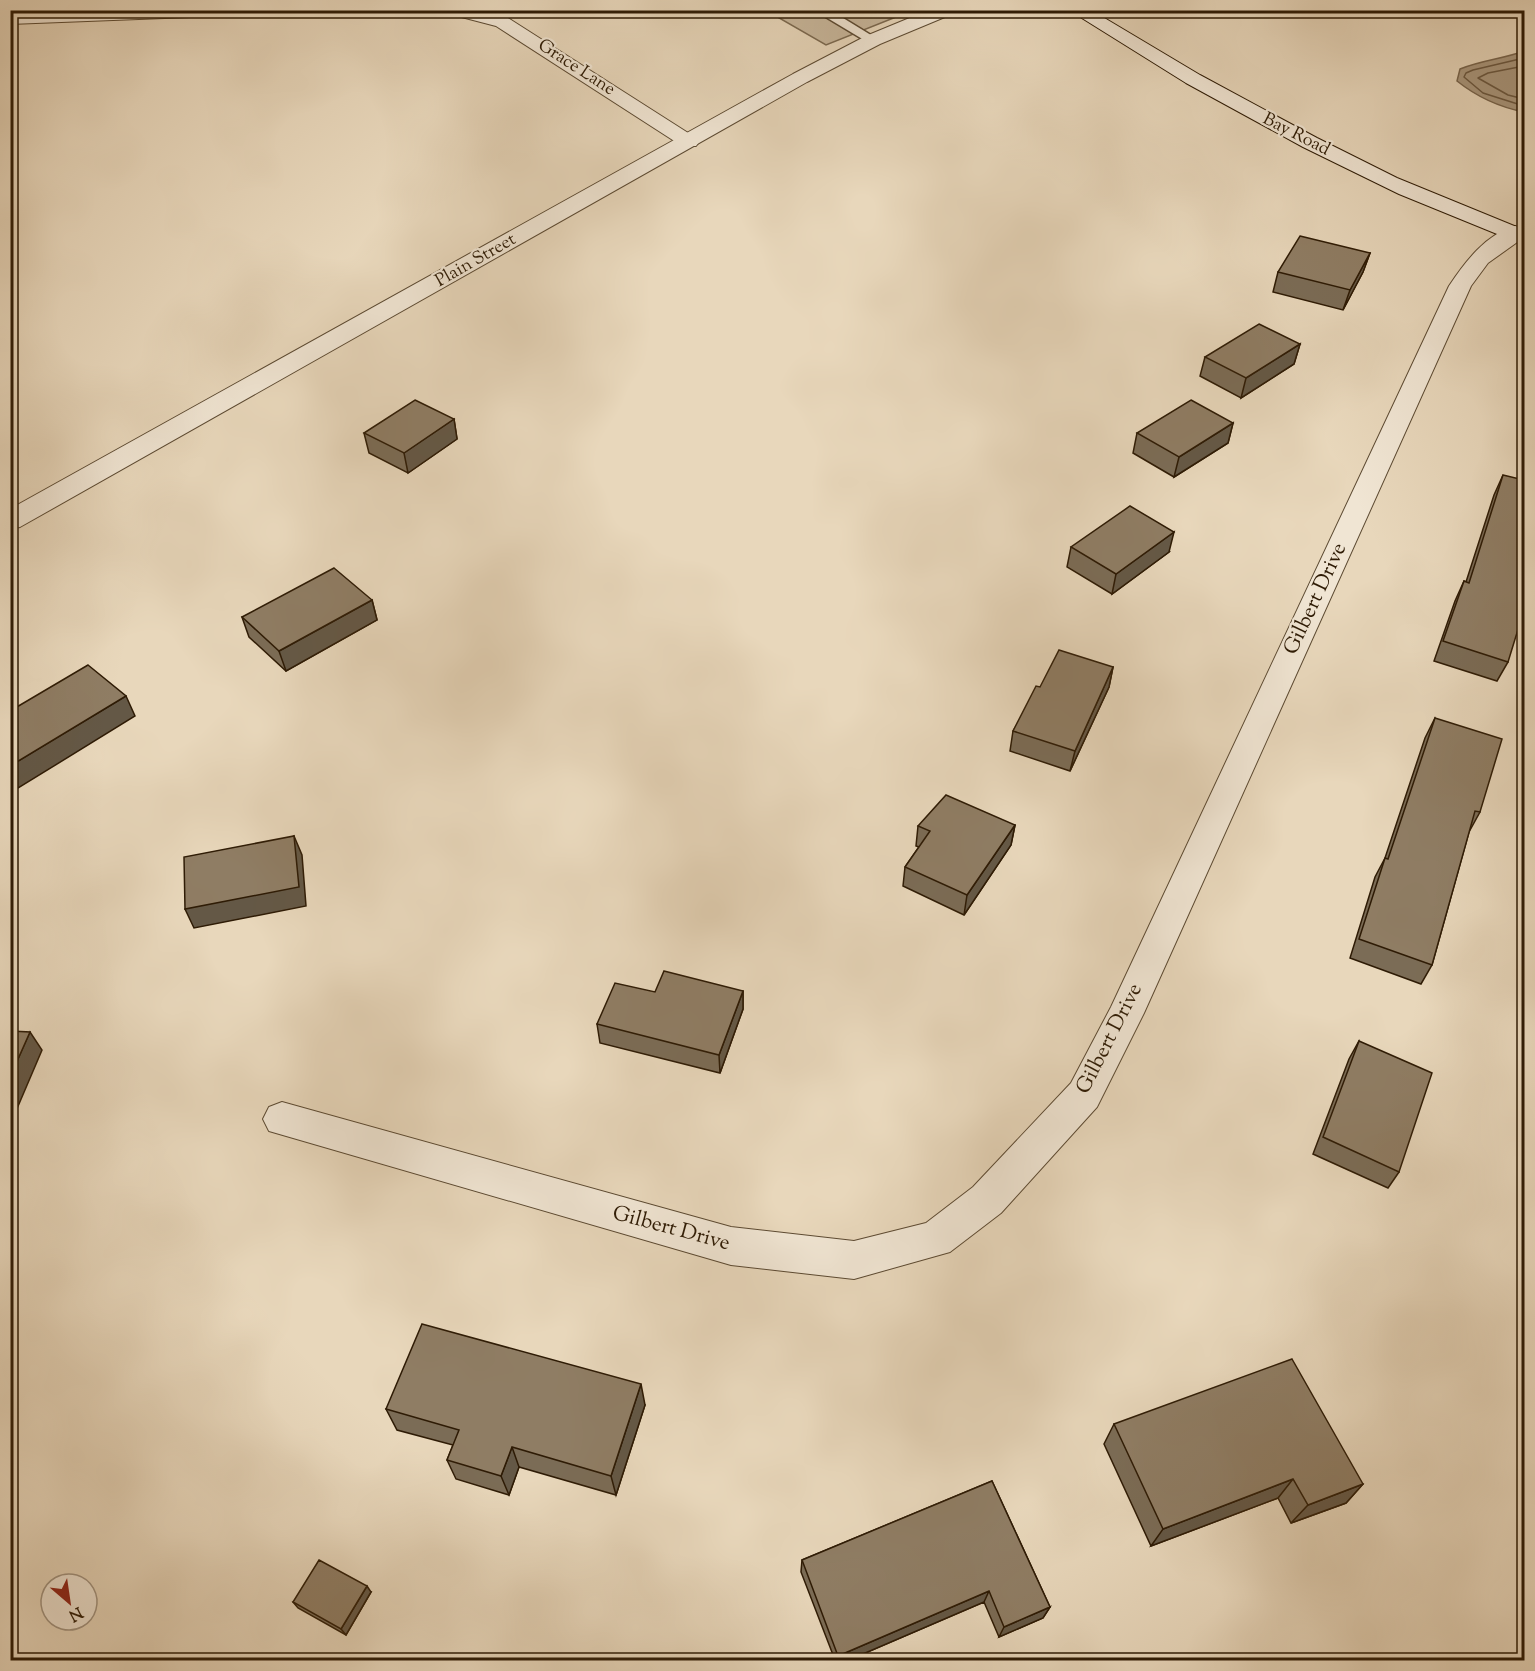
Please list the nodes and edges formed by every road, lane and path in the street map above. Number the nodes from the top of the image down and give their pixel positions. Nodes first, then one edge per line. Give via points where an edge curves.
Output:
1 (242, 10) edge
2 (456, 10) edge
3 (820, 10) edge
4 (946, 10) edge
5 (1078, 10) edge
6 (10, 19) edge
7 (873, 40) junction
8 (688, 142) junction
9 (1520, 236) edge
10 (10, 521) edge
11 (282, 1119) dead end

1 - 6 street
2 - 8 street, Grace Lane via 502,22
3 - 7 lane
4 - 7 street, Plain Street
5 - 9 street, Bay Road via 1236,105 1391,182
7 - 8 street, Plain Street
8 - 10 street, Plain Street
9 - 11 street, Gilbert Drive via 1480,258 1460,286 1126,1013 1084,1095 987,1200 936,1239 854,1260 731,1246

